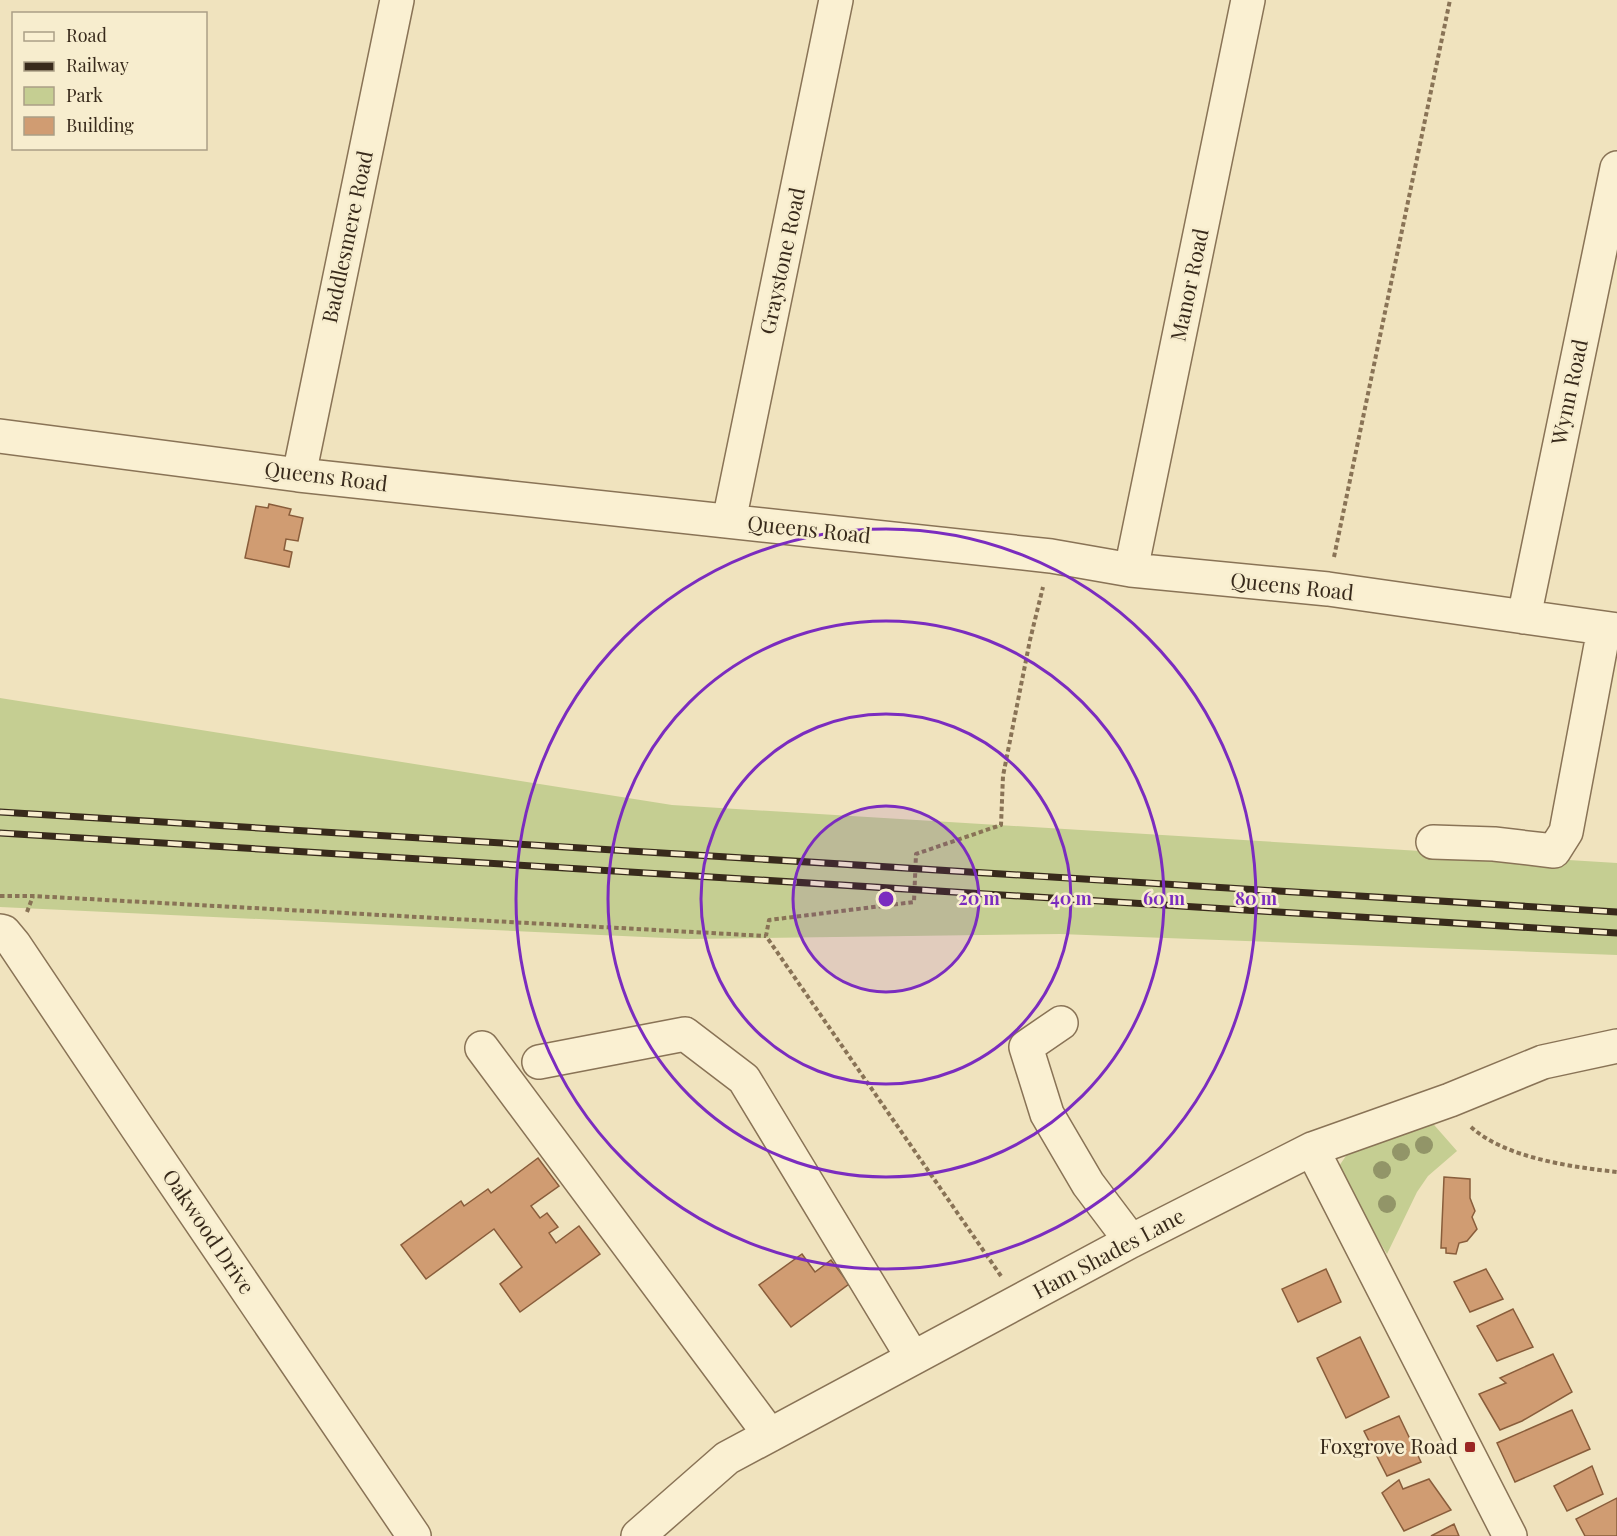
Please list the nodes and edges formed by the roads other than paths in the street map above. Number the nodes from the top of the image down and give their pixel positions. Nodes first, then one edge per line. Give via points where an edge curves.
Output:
1 (397, 0) edge
2 (836, 0) edge
3 (1248, 0) edge
4 (1617, 168) edge
5 (0, 436) edge
6 (299, 475) junction
7 (729, 521) junction
8 (1131, 570) junction
9 (1524, 617) junction
10 (1610, 629) edge
11 (1433, 842) dead end
12 (0, 931) edge
13 (1061, 1023) dead end
14 (1617, 1046) edge
15 (482, 1048) dead end
16 (539, 1062) dead end
17 (1312, 1149) junction
18 (1131, 1241) junction
19 (913, 1358) junction
20 (770, 1435) junction
21 (414, 1536) edge
22 (638, 1536) edge
23 (1510, 1536) edge

1 - 6 street, Baddlesmere Road
2 - 7 street, Graystone Road
3 - 8 street, Manor Road
4 - 9 street, Wynn Road
5 - 6 street, Queens Road
6 - 7 street, Queens Road
7 - 8 street, Queens Road via 1051,556
8 - 9 street, Queens Road via 1328,590
9 - 10 street, Queens Road
10 - 11 street via 1566,832 1554,851
12 - 21 street, Oakwood Drive via 14,944
13 - 18 street via 1026,1047 1047,1114 1088,1184
14 - 17 street, Ham Shades Lane via 1544,1062
15 - 20 street
16 - 19 street via 685,1034 744,1079
17 - 18 street, Ham Shades Lane
17 - 23 street
18 - 19 street, Ham Shades Lane
19 - 20 street, Ham Shades Lane
20 - 22 street, Ham Shades Lane via 727,1458

